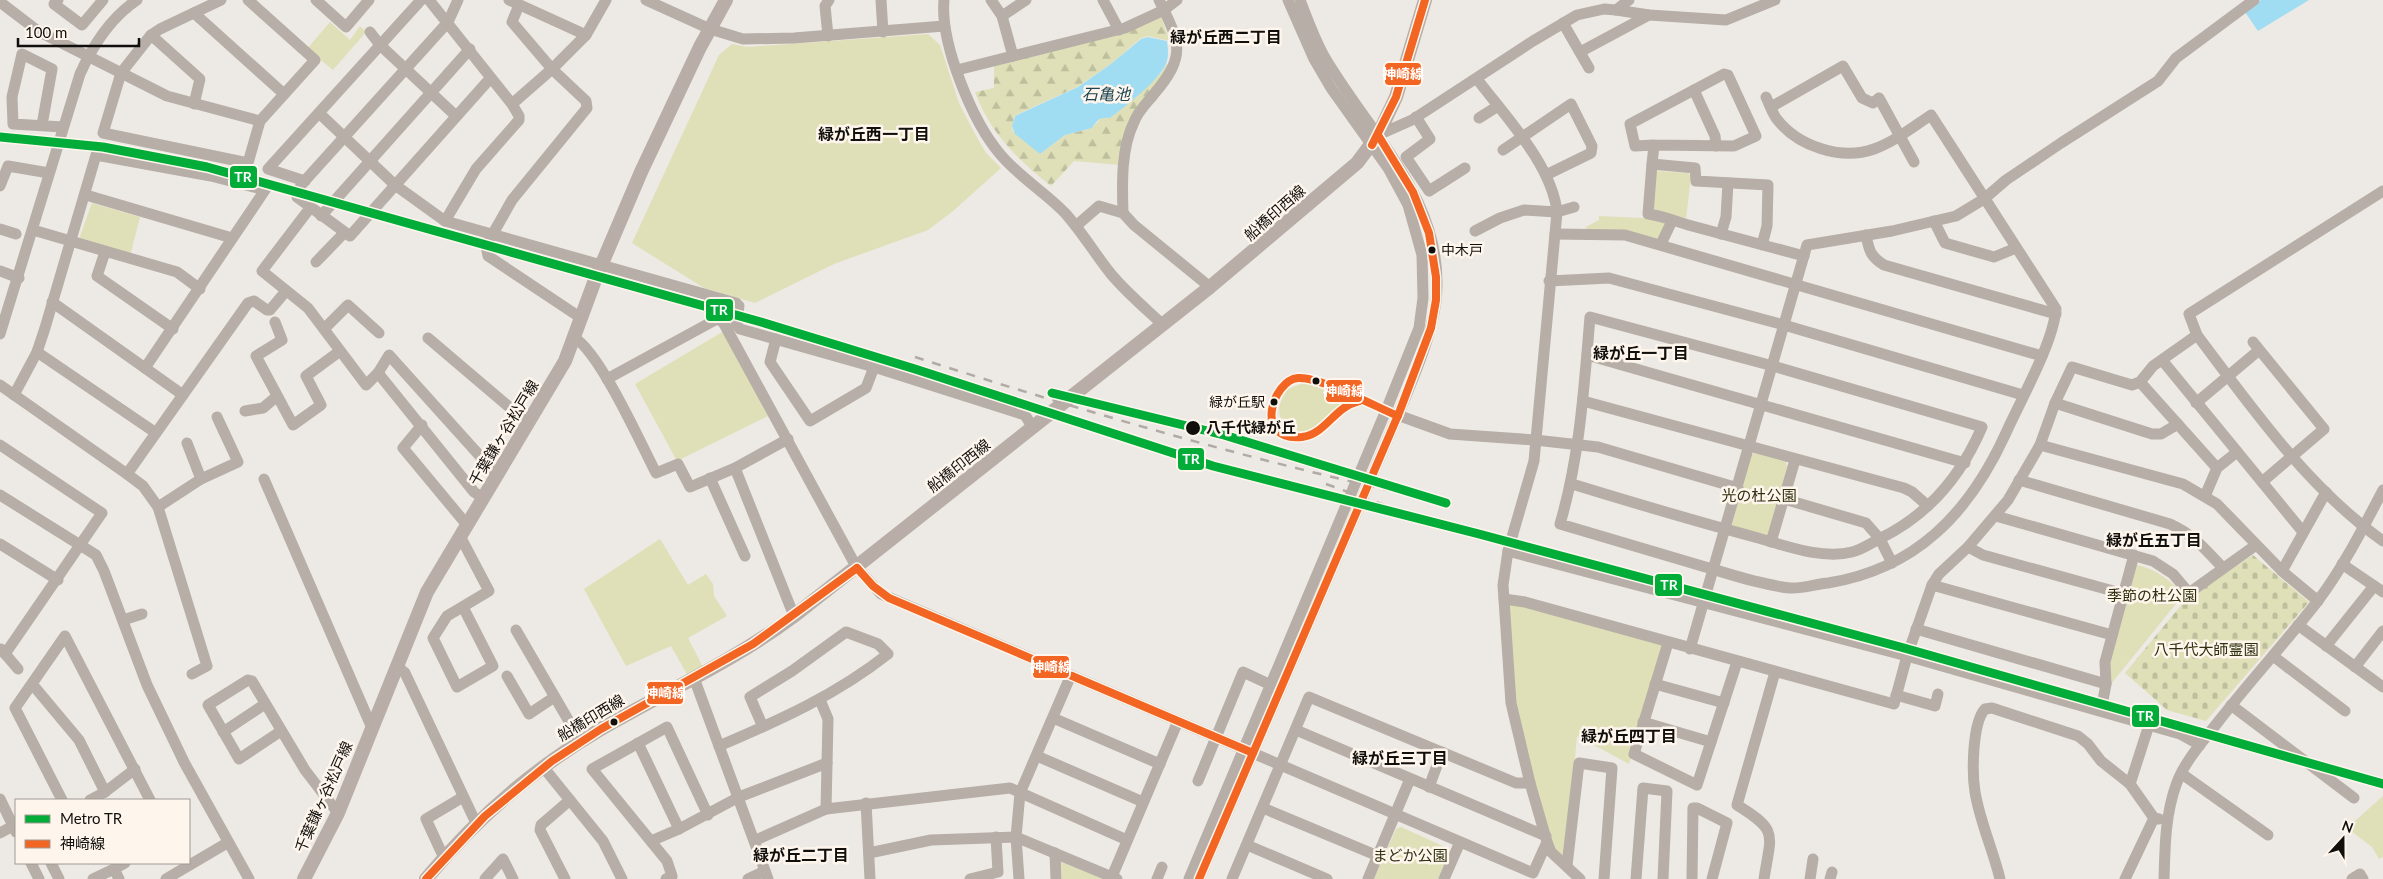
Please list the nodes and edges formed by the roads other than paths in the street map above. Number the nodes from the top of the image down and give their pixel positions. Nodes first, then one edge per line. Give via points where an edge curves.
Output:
1 (58, 0) edge
2 (103, 0) edge
3 (137, 0) edge
4 (220, 0) edge
5 (248, 0) edge
6 (316, 0) edge
7 (369, 0) edge
8 (421, 0) edge
9 (429, 0) edge
10 (458, 0) edge
11 (606, 0) edge
12 (646, 0) edge
13 (726, 0) edge
14 (829, 0) edge
15 (881, 0) edge
16 (944, 0) edge
17 (991, 0) edge
18 (1026, 0) edge
19 (1103, 0) edge
20 (1176, 0) edge
21 (1288, 0) edge
22 (1300, 0) edge
23 (1426, 0) edge
24 (1629, 0) edge
25 (1775, 0) edge
26 (2254, 0) edge
27 (0, 2) edge
28 (514, 2) edge
29 (1162, 5) edge
30 (1616, 10) junction
31 (194, 13) junction
32 (1648, 15) junction
33 (1002, 16) junction
34 (448, 22) junction
35 (1563, 23) junction
36 (944, 26) junction
37 (710, 29) junction
38 (1119, 30) junction
39 (370, 32) dead end
40 (883, 32) junction
41 (151, 35) junction
42 (586, 35) junction
43 (828, 36) junction
44 (380, 45) junction
45 (470, 49) junction
46 (1580, 52) junction
47 (1013, 56) junction
48 (88, 57) junction
49 (1590, 68) dead end
50 (406, 69) junction
51 (552, 69) junction
52 (957, 70) junction
53 (121, 73) junction
54 (1478, 79) junction
55 (487, 82) dead end
56 (1694, 90) junction
57 (431, 93) junction
58 (284, 94) junction
59 (194, 104) junction
60 (512, 104) junction
61 (1498, 106) junction
62 (319, 114) junction
63 (456, 116) junction
64 (1416, 117) junction
65 (1479, 118) dead end
66 (260, 121) junction
67 (42, 125) junction
68 (63, 127) junction
69 (1900, 136) junction
70 (344, 137) junction
71 (1521, 137) junction
72 (1375, 140) junction
73 (1654, 145) junction
74 (1716, 146) junction
75 (1503, 150) dead end
76 (370, 161) junction
77 (1914, 162) dead end
78 (1652, 164) junction
79 (1464, 168) dead end
80 (49, 173) junction
81 (1546, 175) junction
82 (304, 182) junction
83 (1728, 183) junction
84 (395, 185) junction
85 (0, 186) edge
86 (86, 194) junction
87 (2381, 197) edge
88 (1984, 199) junction
89 (1574, 207) dead end
90 (310, 208) junction
91 (1557, 212) junction
92 (1123, 213) junction
93 (321, 216) junction
94 (445, 221) junction
95 (1672, 221) junction
96 (1934, 221) junction
97 (1076, 226) junction
98 (0, 228) edge
99 (33, 230) junction
100 (1475, 231) dead end
101 (344, 233) junction
102 (16, 234) dead end
103 (492, 234) junction
104 (1555, 234) junction
105 (1721, 234) junction
106 (1866, 236) junction
107 (232, 238) junction
108 (70, 241) junction
109 (1661, 244) junction
110 (1762, 245) junction
111 (2016, 248) junction
112 (105, 252) junction
113 (1804, 256) junction
114 (316, 262) dead end
115 (602, 266) junction
116 (0, 271) edge
117 (19, 278) junction
118 (1549, 281) junction
119 (1796, 283) junction
120 (1210, 287) junction
121 (200, 288) junction
122 (286, 291) junction
123 (52, 302) junction
124 (2056, 314) junction
125 (581, 318) junction
126 (275, 322) dead end
127 (1162, 324) junction
128 (1784, 325) junction
129 (173, 329) junction
130 (324, 329) junction
131 (379, 333) dead end
132 (0, 334) edge
133 (2197, 335) junction
134 (428, 338) dead end
135 (575, 338) junction
136 (776, 339) junction
137 (340, 351) junction
138 (36, 352) junction
139 (1587, 355) junction
140 (2042, 356) junction
141 (2162, 360) junction
142 (1773, 366) junction
143 (874, 367) junction
144 (145, 368) junction
145 (378, 372) junction
146 (2229, 377) junction
147 (607, 379) junction
148 (2140, 382) junction
149 (0, 385) edge
150 (14, 395) junction
151 (183, 395) junction
152 (2023, 395) junction
153 (276, 397) junction
154 (1583, 400) junction
155 (2055, 403) junction
156 (2196, 404) junction
157 (1762, 405) junction
158 (245, 411) dead end
159 (1386, 411) junction
160 (1398, 416) junction
161 (217, 417) dead end
162 (528, 423) junction
163 (2178, 424) junction
164 (422, 425) junction
165 (1034, 428) junction
166 (156, 433) junction
167 (788, 439) junction
168 (1535, 440) junction
169 (187, 443) dead end
170 (0, 445) edge
171 (1579, 445) junction
172 (2040, 445) junction
173 (1750, 446) junction
174 (2237, 452) junction
175 (2293, 456) junction
176 (1795, 460) junction
177 (1964, 463) junction
178 (735, 468) junction
179 (2217, 468) junction
180 (127, 474) junction
181 (497, 475) junction
182 (710, 478) junction
183 (201, 479) junction
184 (264, 479) dead end
185 (2019, 480) junction
186 (2262, 482) junction
187 (1572, 484) junction
188 (1738, 488) junction
189 (2383, 490) edge
190 (2326, 492) junction
191 (0, 495) edge
192 (2205, 496) junction
193 (483, 498) junction
194 (1784, 499) junction
195 (1928, 506) junction
196 (158, 507) junction
197 (1996, 516) junction
198 (2363, 527) junction
199 (1726, 529) junction
200 (463, 530) junction
201 (2303, 532) junction
202 (1880, 539) junction
203 (2383, 541) edge
204 (1771, 542) junction
205 (0, 544) edge
206 (80, 545) junction
207 (2256, 545) junction
208 (1968, 547) junction
209 (1508, 551) junction
210 (746, 556) dead end
211 (2134, 556) junction
212 (1892, 563) junction
213 (2342, 564) junction
214 (856, 568) junction
215 (2223, 568) junction
216 (1714, 569) junction
217 (2282, 571) junction
218 (58, 580) junction
219 (1932, 585) junction
220 (2378, 589) edge
221 (2124, 594) junction
222 (1504, 599) junction
223 (2318, 600) junction
224 (1704, 603) junction
225 (463, 607) junction
226 (142, 614) dead end
227 (794, 616) junction
228 (123, 620) junction
229 (2298, 625) junction
230 (1916, 629) junction
231 (516, 630) dead end
232 (2383, 631) edge
233 (2112, 636) junction
234 (1668, 642) junction
235 (2326, 646) junction
236 (1690, 648) junction
237 (2, 651) edge
238 (1907, 656) junction
239 (2273, 656) junction
240 (1737, 662) junction
241 (397, 666) junction
242 (2355, 667) junction
243 (18, 669) dead end
244 (1775, 672) junction
245 (192, 674) dead end
246 (1071, 675) junction
247 (507, 676) dead end
248 (694, 678) junction
249 (1270, 684) junction
250 (1655, 684) junction
251 (2106, 684) junction
252 (32, 685) junction
253 (2383, 687) edge
254 (1938, 694) dead end
255 (1896, 695) junction
256 (553, 698) junction
257 (820, 700) junction
258 (1724, 703) junction
259 (265, 704) junction
260 (2231, 705) junction
261 (2101, 711) junction
262 (2345, 712) dead end
263 (1053, 718) junction
264 (1178, 721) junction
265 (1643, 722) junction
266 (2149, 725) junction
267 (763, 727) junction
268 (372, 728) junction
269 (1296, 730) junction
270 (281, 731) junction
271 (223, 732) junction
272 (1216, 737) junction
273 (580, 742) junction
274 (1711, 742) junction
275 (638, 743) junction
276 (2200, 745) junction
277 (719, 746) junction
278 (1249, 751) junction
279 (1442, 752) junction
280 (1037, 756) junction
281 (827, 763) junction
282 (1160, 764) junction
283 (1281, 766) junction
284 (544, 768) junction
285 (135, 769) junction
286 (2182, 774) junction
287 (1410, 779) junction
288 (1198, 781) dead end
289 (1530, 783) junction
290 (2130, 784) junction
291 (1428, 787) junction
292 (106, 792) junction
293 (1020, 793) junction
294 (739, 797) junction
295 (463, 798) junction
296 (2354, 798) dead end
297 (61, 799) edge
298 (92, 799) edge
299 (150, 799) edge
300 (0, 800) edge
301 (570, 800) junction
302 (1144, 802) junction
303 (866, 803) junction
304 (826, 808) junction
305 (1264, 808) junction
306 (338, 813) junction
307 (1395, 814) junction
308 (708, 815) junction
309 (2154, 818) junction
310 (2166, 821) junction
311 (476, 823) junction
312 (15, 829) edge
313 (679, 829) junction
314 (0, 833) edge
315 (2268, 835) dead end
316 (1016, 837) junction
317 (996, 838) junction
318 (1546, 839) junction
319 (756, 840) junction
320 (1127, 840) junction
321 (651, 841) junction
322 (1460, 842) junction
323 (227, 843) junction
324 (1247, 845) junction
325 (869, 853) junction
326 (1054, 853) junction
327 (1378, 856) junction
328 (444, 858) junction
329 (1813, 859) dead end
330 (32, 864) edge
331 (52, 864) edge
332 (1567, 865) junction
333 (1162, 866) dead end
334 (183, 871) edge
335 (117, 874) edge
336 (767, 875) edge
337 (1531, 876) edge
338 (984, 877) edge
339 (1113, 878) edge
340 (40, 879) edge
341 (59, 879) edge
342 (93, 879) edge
343 (166, 879) edge
344 (248, 879) edge
345 (304, 879) edge
346 (426, 879) edge
347 (485, 879) edge
348 (513, 879) edge
349 (564, 879) edge
350 (622, 879) edge
351 (666, 879) edge
352 (748, 879) edge
353 (870, 879) edge
354 (970, 879) edge
355 (1019, 879) edge
356 (1056, 879) edge
357 (1157, 879) edge
358 (1189, 879) edge
359 (1199, 879) edge
360 (1232, 879) edge
361 (1327, 879) edge
362 (1368, 879) edge
363 (1444, 879) edge
364 (1580, 879) edge
365 (1604, 879) edge
366 (1636, 879) edge
367 (1663, 879) edge
368 (1692, 879) edge
369 (1712, 879) edge
370 (1764, 879) edge
371 (1810, 879) edge
372 (2000, 879) edge
373 (2125, 879) edge
374 (2164, 879) edge
375 (2352, 879) edge
376 (2363, 879) edge

1 - 2 street via 54,4 82,25
3 - 48 street via 112,22
4 - 31 street
5 - 58 street via 315,60
6 - 7 street via 346,27
8 - 44 street
9 - 34 street
10 - 34 street
11 - 42 street
12 - 37 street
13 - 37 main road, 千葉鎌ヶ谷松戸線
14 - 43 street via 825,6
15 - 40 street
16 - 36 street
17 - 33 street
18 - 33 street
19 - 38 street
20 - 29 street
21 - 72 street via 1314,59
22 - 72 street via 1323,54
23 - 72 main road, 船橋印西線 via 1396,97
24 - 30 street
25 - 32 street via 1726,20
26 - 88 street via 2176,58 2158,81 2006,180
27 - 48 street via 26,22
28 - 42 street
28 - 51 street via 512,22
29 - 38 street
29 - 92 street via 1176,38 1178,54 1169,76 1138,114 1128,138 1122,190
30 - 32 street
30 - 35 street via 1590,11
31 - 41 street
31 - 58 street
32 - 46 street
33 - 47 street
34 - 45 street
34 - 50 street
35 - 46 street
35 - 54 street
36 - 40 street
36 - 52 street
37 - 43 street via 758,40
37 - 115 main road, 千葉鎌ヶ谷松戸線 via 645,164
38 - 47 street
39 - 44 street
40 - 43 street
41 - 53 street
41 - 59 street via 200,79
42 - 51 street
44 - 50 street
44 - 62 street
45 - 57 street
45 - 60 street
46 - 49 street
47 - 52 street
48 - 53 street
48 - 68 street
50 - 57 street
50 - 70 street
51 - 60 street
51 - 103 street via 586,101 586,108 512,200
52 - 97 street via 974,114 1001,155
53 - 59 street via 167,96
53 - 66 street via 103,133 248,163
54 - 61 street
54 - 64 street
55 - 63 street
56 - 73 street via 1630,124 1635,146
56 - 74 street via 1716,136
56 - 74 street via 1724,74 1728,75 1756,136 1734,146
57 - 63 street
57 - 76 street
58 - 66 street
59 - 66 street
60 - 94 street via 519,120 476,169
61 - 65 street
61 - 71 street
62 - 70 street
62 - 82 street via 268,169
63 - 84 street
64 - 72 street
64 - 79 street via 1430,139 1406,157 1429,191
67 - 67 street via 13,124 12,98 22,54 52,69
67 - 68 street
68 - 80 street
69 - 69 street via 1867,151 1826,150 1798,139 1776,117 1768,102 1843,66 1862,98 1874,103 1879,98
69 - 77 street
69 - 88 street via 1931,115
70 - 76 street
70 - 82 street
71 - 75 street
71 - 81 street
71 - 81 street via 1571,104 1592,146 1591,153
72 - 120 main road, 船橋印西線 via 1357,163
72 - 159 street via 1408,205 1421,248 1423,271 1419,328
72 - 160 street via 1418,198 1429,226 1436,279 1436,302 1428,336
73 - 74 street
73 - 78 street
76 - 84 street
76 - 93 street
78 - 83 street via 1695,168 1696,181
78 - 95 street via 1648,214 1663,215
80 - 85 street via 8,166
80 - 99 street
81 - 91 street via 1556,199
82 - 90 street via 297,197
83 - 105 street via 1726,217
83 - 110 street via 1768,185 1767,226
84 - 94 street
84 - 101 street via 350,236
86 - 107 street
86 - 107 street via 96,155 211,176 265,190
86 - 108 street
87 - 133 street via 2189,314
88 - 96 street via 1956,216
88 - 111 street
89 - 91 street
90 - 93 street
90 - 122 street via 262,271
91 - 100 street via 1524,210
91 - 104 street
92 - 97 street via 1099,206
92 - 120 street
93 - 101 street
94 - 103 street
95 - 105 street
95 - 109 street
96 - 106 street
96 - 111 street via 1945,243 1994,257
97 - 127 street via 1112,275
98 - 102 street
99 - 108 street
99 - 117 street
101 - 114 street
103 - 115 street
103 - 125 street via 486,246 488,256
104 - 109 street via 1625,235
104 - 118 street
105 - 110 street
106 - 113 street via 1807,245
106 - 124 street via 1873,258 1884,265
107 - 121 street
108 - 112 street
108 - 123 street
109 - 119 street
110 - 113 street
111 - 124 street via 2056,309
112 - 121 street via 177,272
112 - 129 street via 97,276
113 - 119 street
115 - 125 main road, 千葉鎌ヶ谷松戸線
115 - 136 street via 736,303 739,306 736,324 740,329
116 - 117 street
117 - 132 street
118 - 128 street via 1609,278
118 - 168 street
119 - 128 street
119 - 140 street
120 - 127 main road, 船橋印西線
121 - 129 street
122 - 130 street via 308,308
122 - 151 street via 270,310 254,301 248,303
123 - 138 street
123 - 144 street
124 - 140 street
125 - 135 main road, 千葉鎌ヶ谷松戸線
126 - 153 street via 282,340 256,356
127 - 165 main road, 船橋印西線
128 - 142 street
128 - 152 street
129 - 144 street
130 - 131 street via 348,305
130 - 137 street
133 - 141 street
133 - 146 street
134 - 162 street
135 - 147 street via 582,342
135 - 162 main road, 千葉鎌ヶ谷松戸線
136 - 143 street
136 - 143 street via 770,362 810,421 866,388
137 - 145 street via 366,385
137 - 153 street via 306,376 321,405 293,425
138 - 150 street
138 - 166 street
139 - 142 street via 1590,317
139 - 154 street
139 - 157 street
140 - 152 street
141 - 148 street
141 - 156 street
142 - 157 street
142 - 177 street via 1982,427
143 - 165 street via 1025,415
144 - 151 street
145 - 164 street
145 - 181 street via 389,355
146 - 156 street
146 - 175 street
146 - 175 street via 2256,346 2324,429
147 - 167 street via 717,319 723,322
147 - 182 street via 656,473 678,464 690,487
148 - 155 street via 2132,385 2072,367
148 - 163 street
149 - 150 street
150 - 180 street
151 - 166 street
152 - 212 street via 1982,480 1949,522 1915,551
153 - 158 street via 263,408
154 - 171 street
154 - 173 street
155 - 163 street via 2152,434 2161,434
155 - 172 street
156 - 174 street
157 - 173 street
157 - 177 street
159 - 160 street
159 - 249 street
160 - 168 street via 1450,434
160 - 278 street
161 - 183 street via 238,462
162 - 181 main road, 千葉鎌ヶ谷松戸線
163 - 179 street
164 - 193 street via 474,492
164 - 200 street via 403,448
165 - 214 main road, 船橋印西線
166 - 180 street
167 - 178 street
167 - 214 street
168 - 171 street
168 - 209 street via 1534,461
169 - 183 street
170 - 206 street via 102,513
171 - 187 street
171 - 188 street via 1598,447
172 - 185 street
172 - 192 street via 2184,484
173 - 176 street
173 - 188 street
174 - 179 street
174 - 186 street
175 - 186 street
175 - 190 street
176 - 194 street
176 - 195 street via 1904,488
177 - 195 street
178 - 182 street
178 - 227 street
179 - 192 street
180 - 196 street via 143,486
181 - 193 main road, 千葉鎌ヶ谷松戸線
182 - 210 street
183 - 196 street
184 - 268 street
185 - 197 street
185 - 215 street via 2185,530
186 - 201 street
187 - 199 street
187 - 216 street via 1560,524
188 - 199 street
189 - 198 street
190 - 198 street
190 - 201 street
191 - 206 street
192 - 207 street via 2217,504
193 - 200 main road, 千葉鎌ヶ谷松戸線
194 - 202 street via 1866,523
194 - 204 street
195 - 202 street via 1907,524
196 - 245 street via 207,666
197 - 208 street
197 - 211 street
198 - 203 street
198 - 213 street
199 - 204 street
199 - 216 street
200 - 225 street via 489,591
200 - 241 main road, 千葉鎌ヶ谷松戸線 via 427,592
201 - 217 street
202 - 204 street via 1846,553 1819,553
202 - 212 street
205 - 218 street
206 - 218 street
206 - 228 street via 96,555
207 - 215 street
207 - 217 street
208 - 219 street
208 - 221 street via 1983,555
209 - 222 street
209 - 224 street
211 - 215 street via 2153,561 2173,574 2189,593
211 - 221 street
212 - 216 street via 1878,571 1792,588
213 - 220 street
213 - 223 street
214 - 227 main road, 船橋印西線
214 - 246 street via 889,598
216 - 224 street
217 - 223 street
218 - 237 street
219 - 230 street
219 - 233 street
220 - 235 street
221 - 233 street
222 - 234 street
222 - 289 street via 1511,703
223 - 229 street
224 - 236 street
224 - 238 street
225 - 225 street via 447,616 433,638 457,687 493,666
226 - 228 street
227 - 248 main road, 船橋印西線 via 752,645
228 - 323 street via 147,685
229 - 235 street
229 - 239 street
230 - 238 street
230 - 251 street
231 - 256 street
232 - 242 street
233 - 251 street via 2105,662
234 - 236 street
234 - 250 street
235 - 242 street
236 - 240 street
237 - 243 street
238 - 255 street
238 - 261 street
239 - 260 street
239 - 262 street
240 - 244 street
240 - 258 street
241 - 268 main road, 千葉鎌ヶ谷松戸線
241 - 295 street via 405,673
242 - 253 street
244 - 255 street via 1894,704
244 - 370 street via 1737,805 1762,820 1770,836
246 - 263 street
246 - 264 street
247 - 256 street via 529,714
248 - 273 main road, 船橋印西線
248 - 277 street
249 - 272 street via 1243,672
249 - 278 street
250 - 258 street
250 - 265 street
251 - 261 street
252 - 285 street via 66,636
252 - 292 street via 79,740
252 - 297 street via 15,708
254 - 255 street via 1935,706
256 - 273 street
257 - 267 street
257 - 267 street via 888,654 878,644 846,632 750,697
257 - 281 street via 828,719
258 - 274 street
259 - 270 street
259 - 271 street
259 - 271 street via 248,680 208,706
260 - 276 street
260 - 296 street
261 - 266 street
263 - 280 street
263 - 282 street
264 - 272 street
264 - 282 street
265 - 274 street
265 - 274 street via 1634,754 1697,785
266 - 276 street via 2180,734
266 - 290 street
267 - 277 street
268 - 306 main road, 千葉鎌ヶ谷松戸線
269 - 279 street via 1310,697
269 - 283 street
269 - 287 street
270 - 271 street via 239,758
270 - 306 street via 305,770
272 - 278 street
272 - 288 street
273 - 284 main road, 船橋印西線
275 - 308 street via 666,727
275 - 313 street
275 - 321 street via 592,769
276 - 286 street
277 - 294 street
278 - 283 street
278 - 358 street
278 - 359 street
279 - 289 street via 1516,783
279 - 291 street
280 - 293 street
280 - 302 street
281 - 294 street
281 - 304 street
282 - 302 street
283 - 305 street
283 - 307 street
284 - 301 street
284 - 311 main road, 船橋印西線
285 - 292 street
285 - 299 street
286 - 310 street
286 - 315 street
287 - 291 street
287 - 307 street
289 - 318 street
290 - 309 street
290 - 372 street via 2101,761 2078,736 1992,708 1985,709 1976,735 1975,792
291 - 318 street
292 - 298 street
293 - 303 street via 1010,788
293 - 316 street
293 - 320 street
294 - 308 street
294 - 319 street
295 - 311 street
295 - 328 street via 426,819
300 - 312 street
301 - 349 street via 541,825 540,830
301 - 350 street via 603,841
302 - 320 street
303 - 304 street
303 - 325 street
304 - 319 street
305 - 324 street
305 - 327 street
306 - 345 main road, 千葉鎌ヶ谷松戸線
307 - 322 street
307 - 327 street
308 - 313 street
309 - 310 street
309 - 373 street
310 - 374 street
311 - 328 main road, 船橋印西線
312 - 314 street
313 - 321 street
316 - 317 street
316 - 326 street
316 - 355 street
317 - 325 street via 931,840
317 - 338 street via 998,872
318 - 332 street via 1551,852
318 - 337 street
319 - 336 street
320 - 339 street
321 - 351 street via 667,861 672,876
322 - 337 street
322 - 363 street
323 - 334 street
323 - 344 street
324 - 360 street
324 - 361 street
325 - 353 street
326 - 339 street
326 - 356 street
327 - 362 street
328 - 346 main road, 船橋印西線
329 - 371 street
330 - 340 street
331 - 341 street
332 - 364 street
332 - 365 street via 1579,763 1612,768
333 - 357 street
334 - 343 street
335 - 342 street
336 - 352 street
338 - 354 street
347 - 348 street via 503,859
366 - 367 street via 1643,788 1667,791
368 - 369 street via 1693,808 1697,808 1727,823
375 - 376 street via 2360,874

